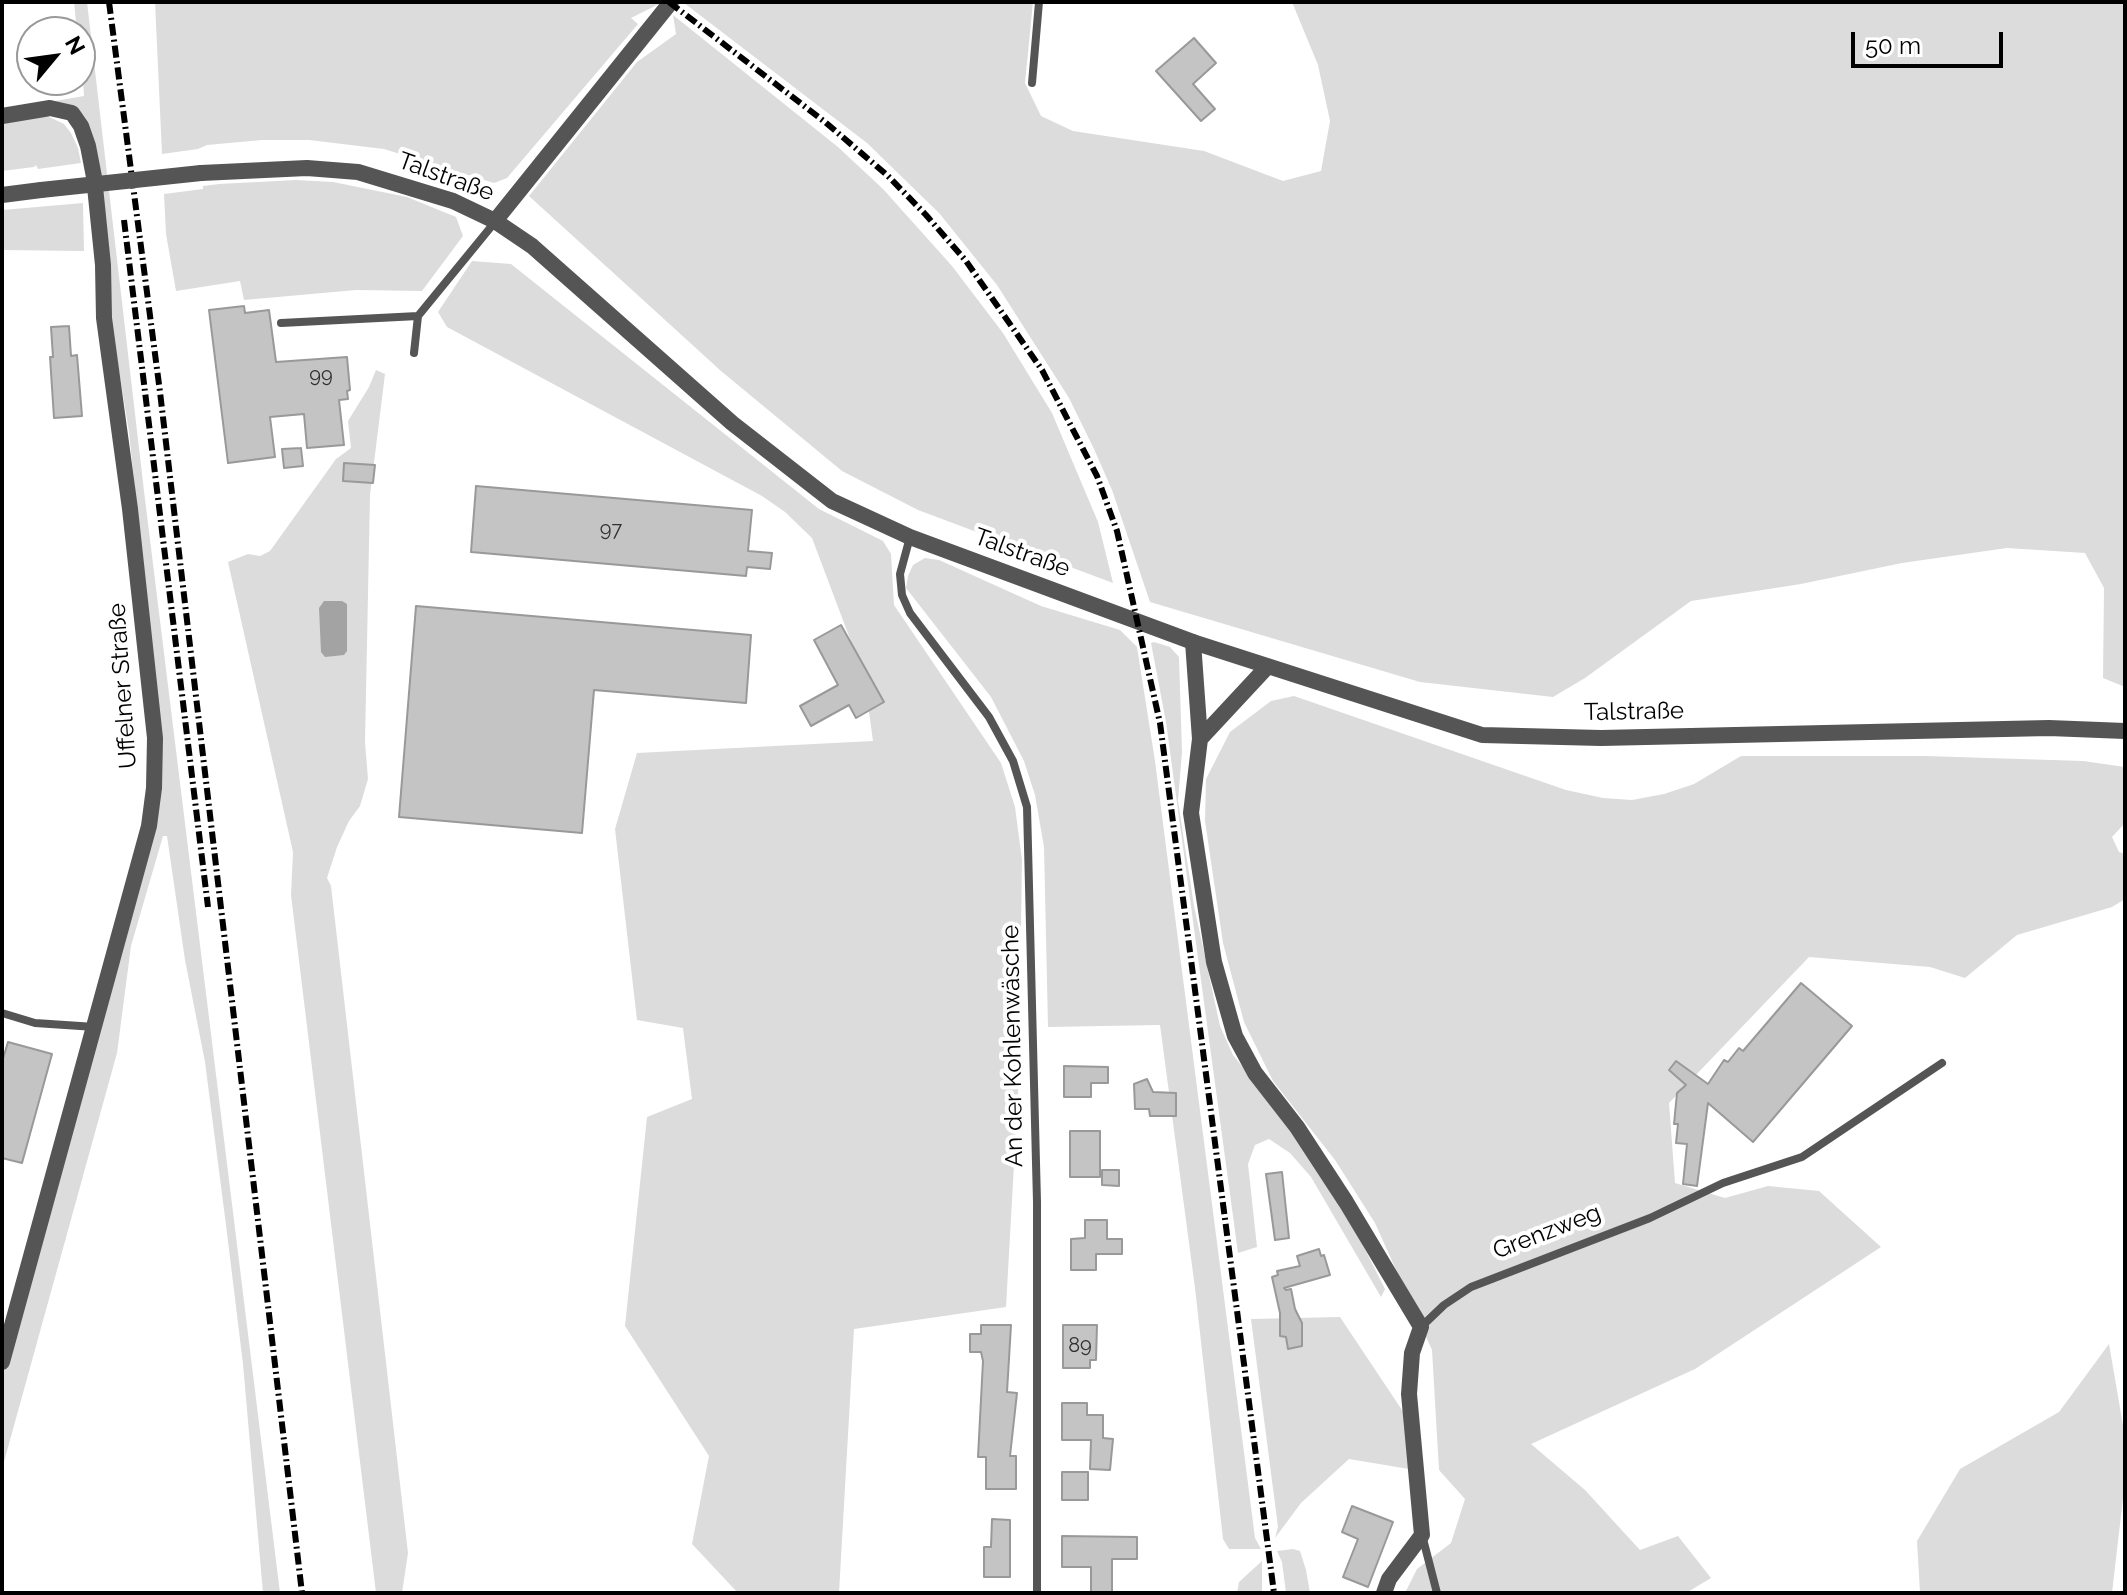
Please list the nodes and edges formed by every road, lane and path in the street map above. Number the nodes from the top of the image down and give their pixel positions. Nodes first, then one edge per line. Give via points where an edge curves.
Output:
1 (671, 2) edge
2 (1039, 2) edge
3 (1032, 83) dead end
4 (2, 116) edge
5 (2, 195) edge
6 (495, 221) junction
7 (418, 316) junction
8 (281, 323) dead end
9 (414, 353) dead end
10 (910, 537) junction
11 (1193, 642) junction
12 (1267, 667) junction
13 (2125, 731) edge
14 (1200, 739) junction
15 (2, 1013) edge
16 (95, 1027) junction
17 (1942, 1063) dead end
18 (1421, 1327) junction
19 (2, 1362) edge
20 (1422, 1535) junction
21 (1037, 1593) edge
22 (1384, 1593) edge
23 (1437, 1593) edge

1 - 6 street
2 - 3 lane
4 - 16 street, Uffelner Straße via 50,108 72,113 88,146 151,692 154,788 149,826
5 - 6 street, Talstraße, bridge via 201,173 307,168 358,172 453,201
6 - 7 lane
6 - 10 street, Talstraße via 532,246 732,423 832,501
7 - 8 lane
7 - 9 lane
10 - 11 street, Talstraße
10 - 21 lane, An der Kohlenwäsche via 900,574 902,595 989,717 1013,761 1027,807 1037,1218
11 - 12 street, Talstraße
11 - 14 street
12 - 13 street, Talstraße via 1482,735
12 - 14 street
14 - 18 street via 1191,813 1214,962 1235,1036 1346,1202
15 - 16 lane via 35,1023
16 - 19 street, Uffelner Straße
17 - 18 lane, Grenzweg via 1802,1157 1723,1183 1650,1218 1471,1287
18 - 20 street via 1412,1353 1409,1394
20 - 22 street
20 - 23 lane

